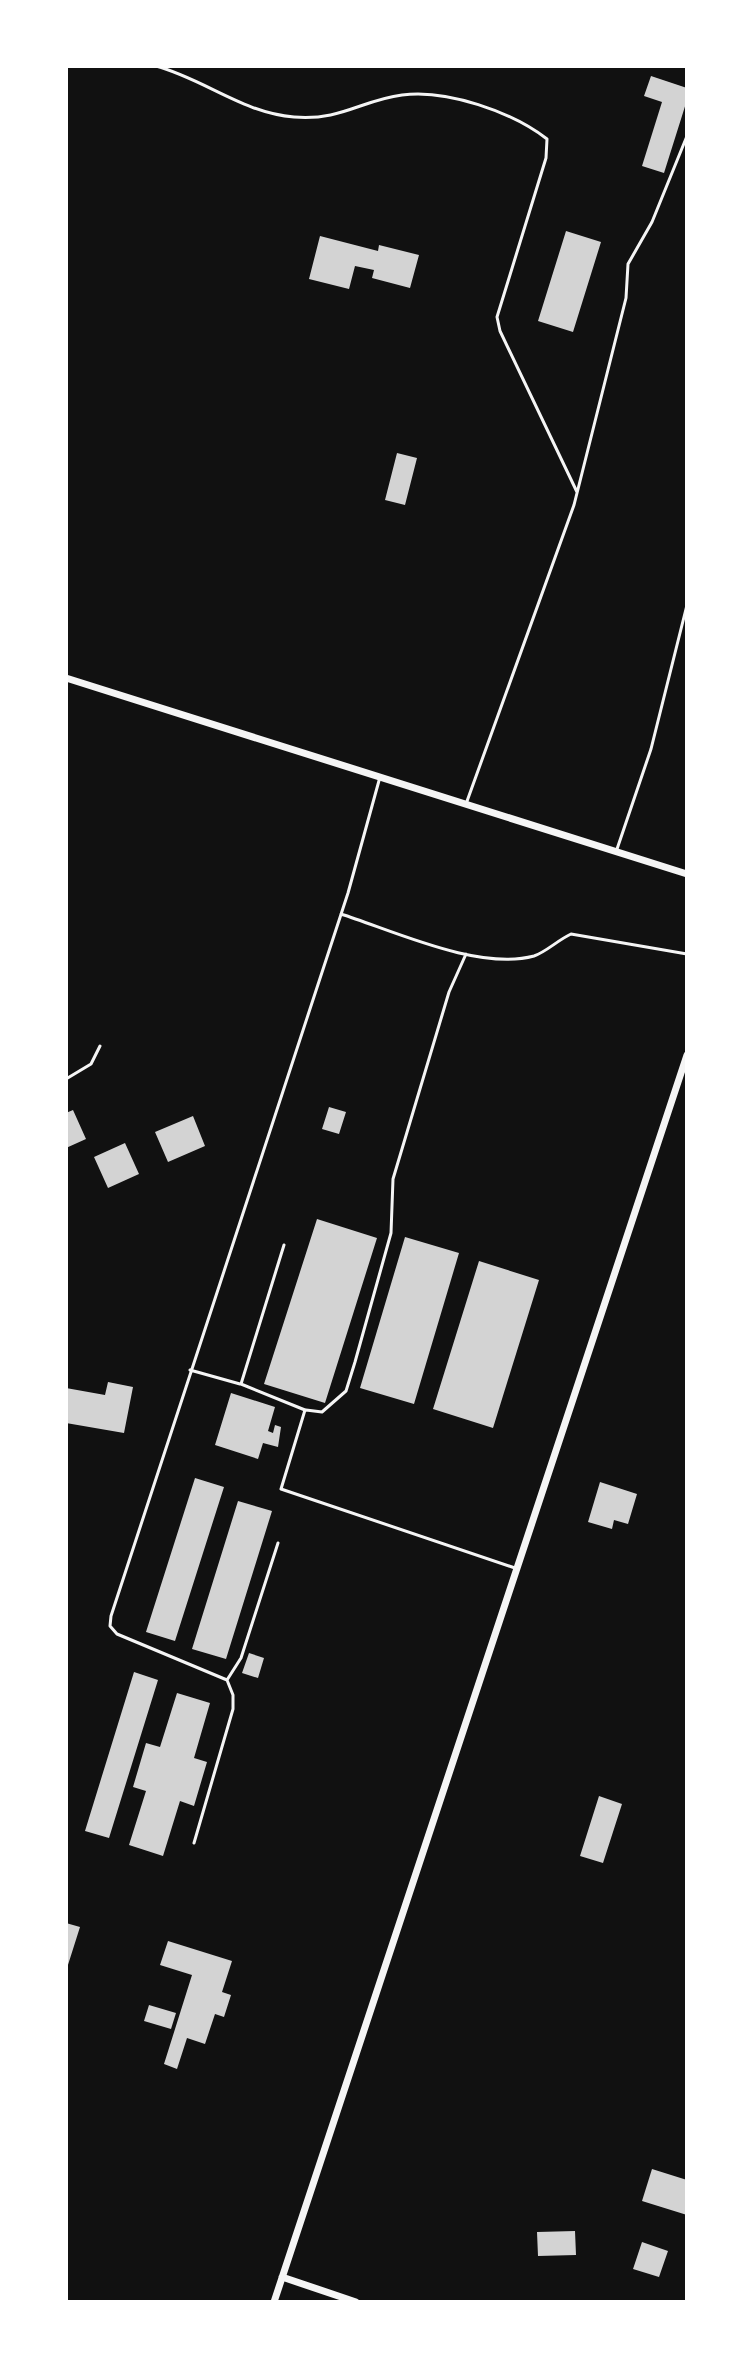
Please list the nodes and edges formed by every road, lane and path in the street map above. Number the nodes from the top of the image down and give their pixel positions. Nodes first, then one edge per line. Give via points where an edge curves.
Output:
1 (156, 66) edge
2 (687, 136) edge
3 (577, 492) junction
4 (687, 605) edge
5 (66, 678) edge
6 (380, 777) junction
7 (466, 804) junction
8 (616, 852) junction
9 (687, 874) edge
10 (341, 914) junction
11 (466, 954) junction
12 (687, 954) edge
13 (100, 1046) dead end
14 (687, 1055) edge
15 (66, 1079) edge
16 (284, 1245) dead end
17 (190, 1370) junction
18 (241, 1384) junction
19 (305, 1410) junction
20 (278, 1543) dead end
21 (515, 1568) junction
22 (227, 1680) junction
23 (194, 1843) dead end
24 (282, 2277) junction
25 (274, 2302) edge
26 (356, 2302) edge

1 - 3 lane via 189,75 218,94 293,117 337,116 401,95 440,96 530,126 547,139 546,158 497,317
2 - 3 lane via 652,222 628,264 626,298
3 - 7 lane
4 - 8 lane via 651,749
5 - 6 street
6 - 7 street
6 - 10 lane
7 - 8 street
8 - 9 street
10 - 11 lane
10 - 17 lane
11 - 12 lane via 504,960 536,955 571,934
11 - 19 lane via 449,992 397,1165 391,1233 346,1391 322,1412
13 - 15 lane via 91,1064
14 - 21 street
16 - 18 lane
17 - 18 lane
17 - 22 lane via 110,1626 117,1634
18 - 19 lane
19 - 21 lane via 281,1489
20 - 22 lane via 241,1658
21 - 24 street
22 - 23 lane via 233,1709
24 - 25 street
24 - 26 street

